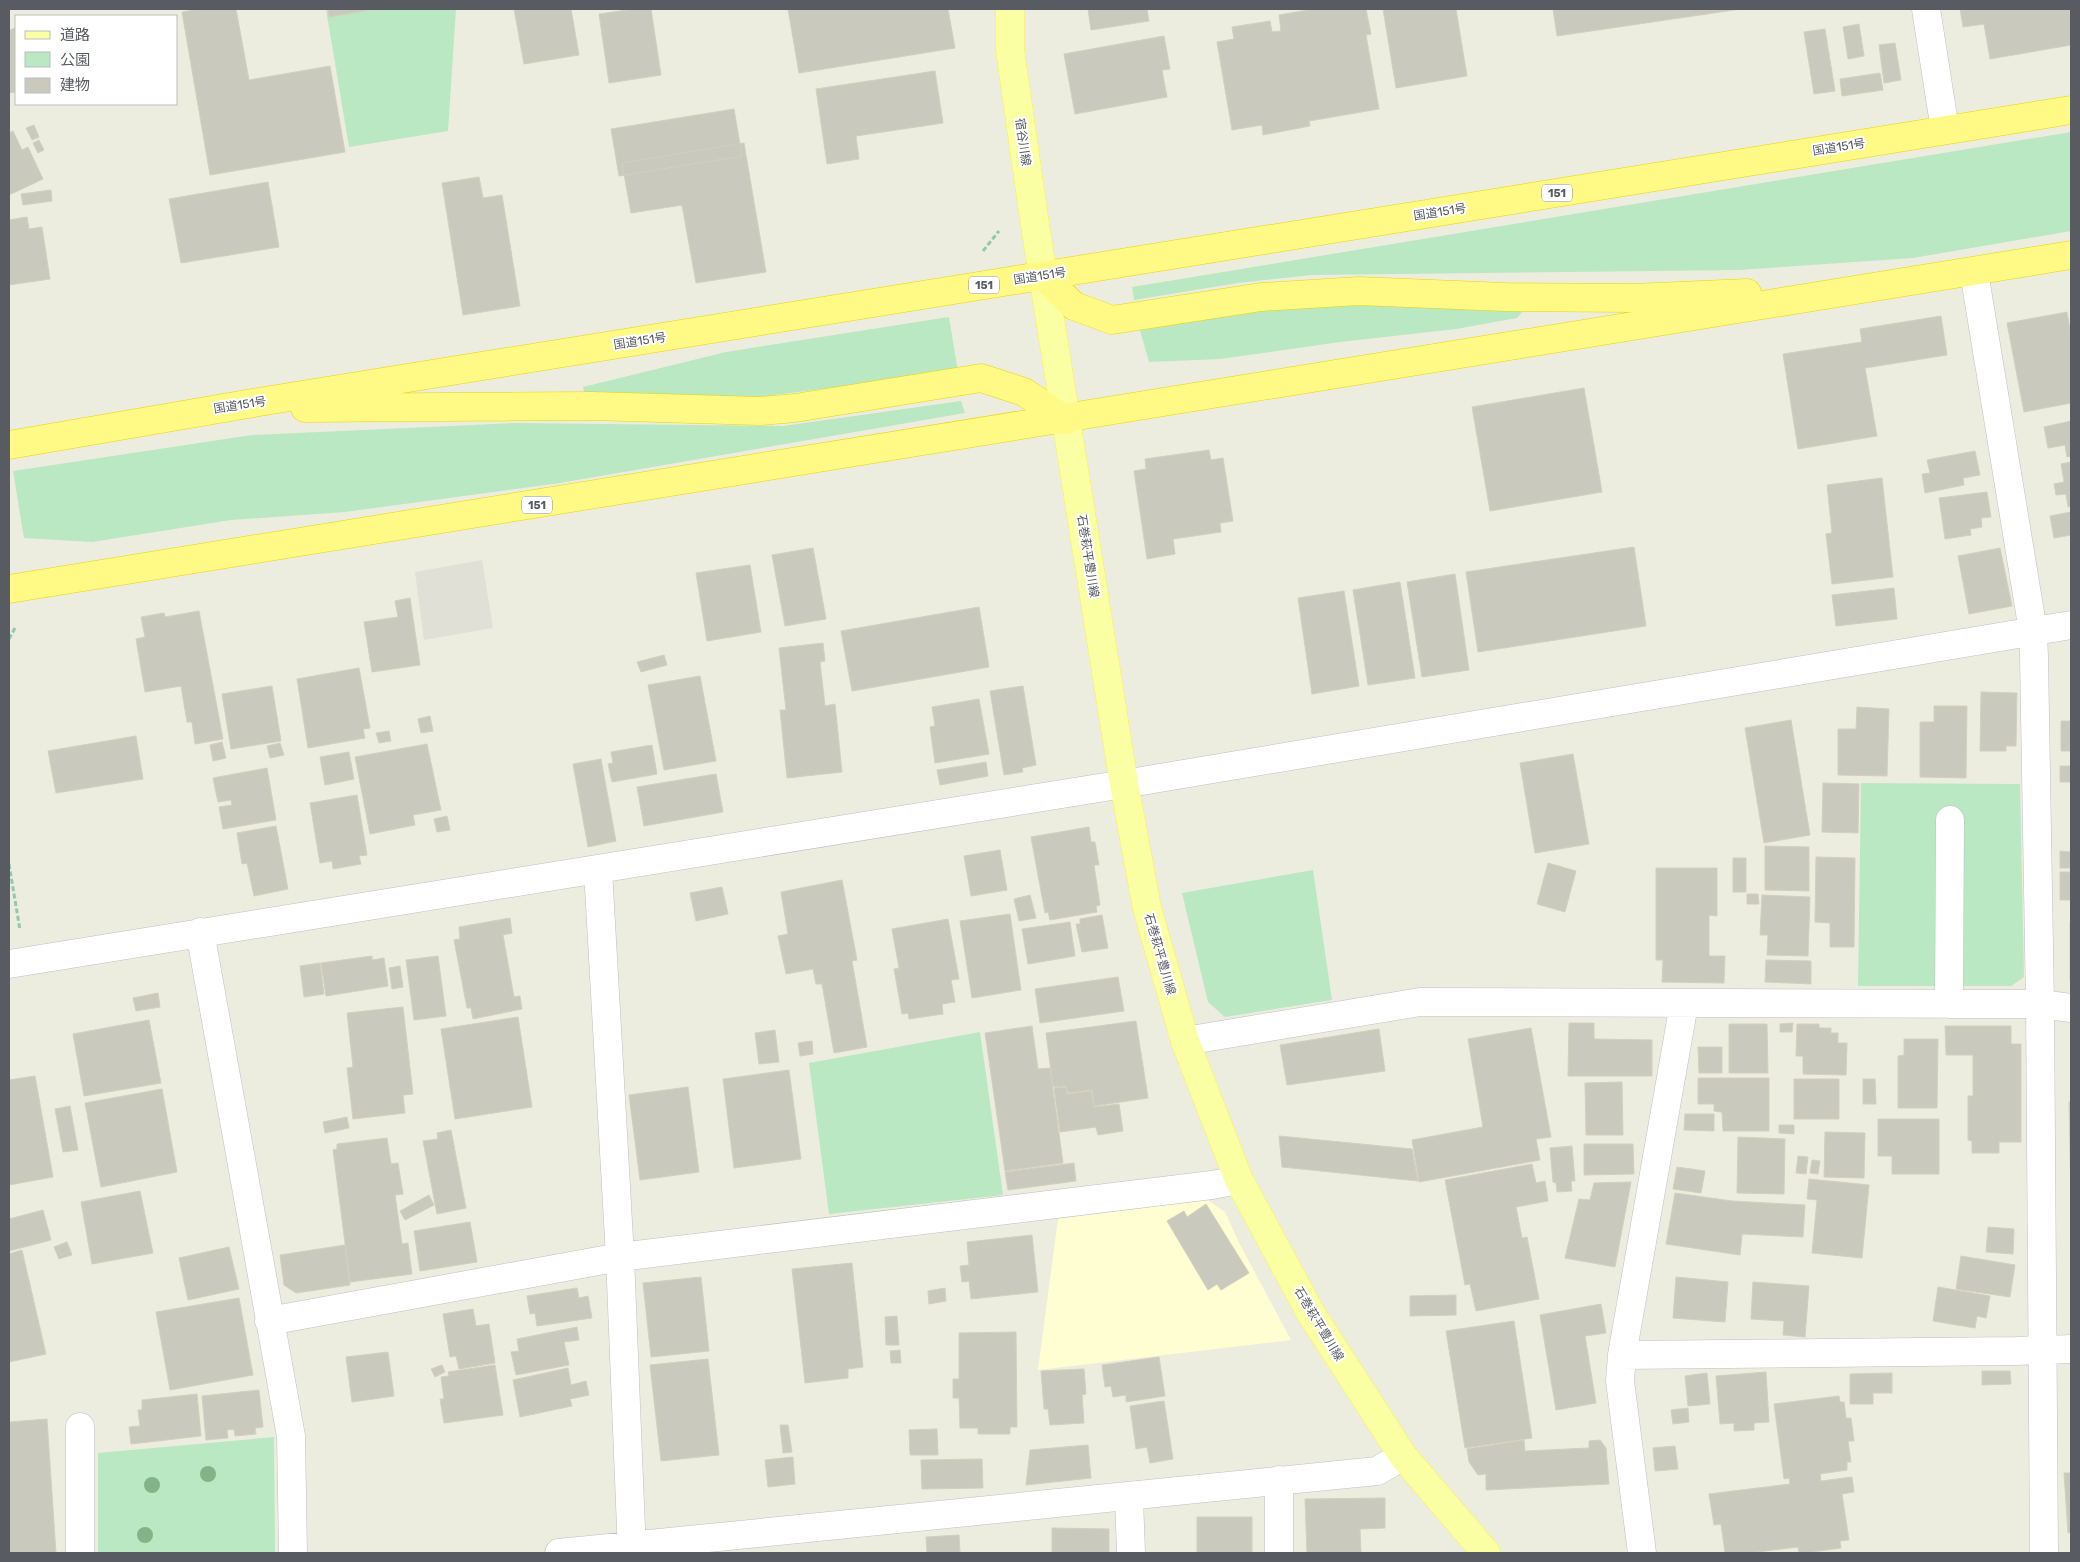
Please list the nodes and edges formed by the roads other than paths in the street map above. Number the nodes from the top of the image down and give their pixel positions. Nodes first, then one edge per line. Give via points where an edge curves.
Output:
1 (1010, 9) edge
2 (1926, 9) edge
3 (2071, 110) edge
4 (1945, 130) junction
5 (2071, 255) edge
6 (1974, 272) junction
7 (1043, 276) junction
8 (1874, 288) junction
9 (219, 408) junction
10 (1066, 420) junction
11 (9, 445) edge
12 (9, 589) edge
13 (2071, 624) edge
14 (2033, 631) junction
15 (1124, 784) junction
16 (1950, 820) dead end
17 (598, 870) junction
18 (200, 932) junction
19 (17, 963) edge
20 (1684, 1004) junction
21 (1949, 1004) junction
22 (2040, 1004) junction
23 (2071, 1008) edge
24 (1185, 1041) junction
25 (1239, 1180) junction
26 (620, 1257) junction
27 (269, 1321) junction
28 (2071, 1349) edge
29 (2043, 1350) junction
30 (1622, 1355) junction
31 (80, 1427) dead end
32 (1403, 1456) junction
33 (1279, 1480) junction
34 (1129, 1497) junction
35 (632, 1549) edge
36 (80, 1553) edge
37 (293, 1553) edge
38 (559, 1553) edge
39 (1131, 1553) edge
40 (1279, 1553) edge
41 (1486, 1553) edge
42 (1642, 1553) edge
43 (2044, 1553) edge

1 - 7 main road, 宿谷川線 via 1010,50
2 - 4 street
3 - 4 highway, 国道151号 / 151
4 - 7 highway, 国道151号 / 151
5 - 6 highway, 151
6 - 8 highway, 151
6 - 14 street
7 - 8 highway via 1074,306 1112,320 1261,297 1359,291 1633,298
7 - 9 highway, 国道151号 / 151
7 - 10 main road, 石巻萩平豊川線
8 - 10 highway, 151
9 - 10 highway via 592,406 760,411 981,378 1024,392
9 - 11 highway, 国道151号 / 151
10 - 12 highway, 151
10 - 15 main road, 石巻萩平豊川線
13 - 14 street
14 - 15 street
14 - 22 street
15 - 17 street
15 - 24 main road, 石巻萩平豊川線 via 1147,908
16 - 21 street
17 - 18 street
17 - 26 street
18 - 19 street
18 - 27 street
20 - 21 street
20 - 24 street via 1420,1002
20 - 30 street
21 - 22 street
22 - 23 street
22 - 29 street
24 - 25 main road, 石巻萩平豊川線
25 - 26 street
25 - 32 main road, 石巻萩平豊川線 via 1310,1312
26 - 27 street
26 - 35 street
27 - 37 street via 291,1436
28 - 29 street
29 - 30 street
29 - 43 street
30 - 42 street via 1620,1380
31 - 36 street
32 - 33 street via 1377,1471
32 - 41 main road, 石巻萩平豊川線
33 - 34 street
33 - 40 street
34 - 35 street
34 - 39 street
35 - 38 street

